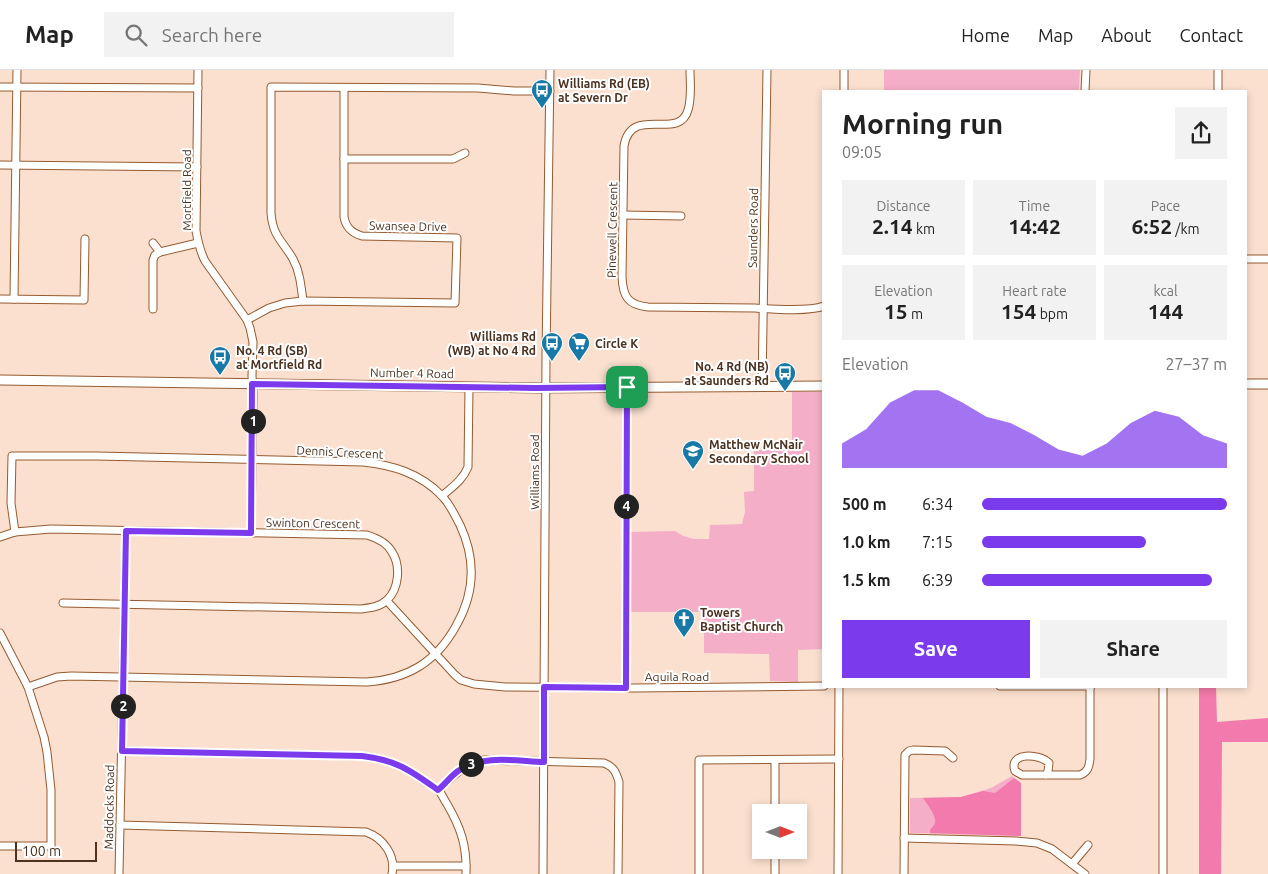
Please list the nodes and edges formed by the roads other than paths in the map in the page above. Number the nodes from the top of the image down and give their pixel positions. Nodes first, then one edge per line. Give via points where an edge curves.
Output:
1 (16, 70) edge
2 (198, 70) edge
3 (550, 70) edge
4 (690, 70) edge
5 (767, 70) edge
6 (844, 70) edge
7 (1086, 70) edge
8 (1218, 70) edge
9 (0, 87) edge
10 (16, 87) junction
11 (198, 88) junction
12 (344, 88) junction
13 (844, 90) edge
14 (1085, 90) edge
15 (1218, 90) edge
16 (550, 91) junction
17 (465, 153) dead end
18 (344, 159) junction
19 (0, 165) edge
20 (16, 165) junction
21 (197, 167) junction
22 (623, 215) junction
23 (681, 216) dead end
24 (85, 239) dead end
25 (153, 243) dead end
26 (198, 243) junction
27 (160, 252) junction
28 (1247, 259) edge
29 (1268, 259) edge
30 (0, 299) edge
31 (14, 299) junction
32 (302, 301) junction
33 (822, 306) edge
34 (763, 308) junction
35 (153, 309) dead end
36 (247, 320) junction
37 (0, 380) edge
38 (252, 384) junction
39 (1247, 384) edge
40 (1268, 384) edge
41 (822, 386) edge
42 (469, 387) junction
43 (627, 387) junction
44 (762, 387) junction
45 (546, 388) junction
46 (252, 460) junction
47 (442, 496) junction
48 (126, 531) junction
49 (15, 532) junction
50 (251, 533) junction
51 (0, 537) edge
52 (387, 601) junction
53 (62, 603) dead end
54 (125, 604) junction
55 (1, 638) edge
56 (436, 655) junction
57 (123, 677) junction
58 (822, 686) edge
59 (28, 687) junction
60 (544, 687) junction
61 (626, 688) junction
62 (839, 688) edge
63 (1091, 688) edge
64 (1162, 688) edge
65 (122, 751) junction
66 (953, 758) dead end
67 (839, 759) junction
68 (776, 760) junction
69 (544, 762) junction
70 (1046, 775) junction
71 (438, 790) junction
72 (775, 804) edge
73 (120, 825) junction
74 (904, 838) junction
75 (1088, 845) dead end
76 (0, 846) edge
77 (775, 859) edge
78 (1072, 864) junction
79 (466, 866) junction
80 (393, 870) edge
81 (119, 874) edge
82 (466, 874) edge
83 (543, 874) edge
84 (618, 874) edge
85 (699, 874) edge
86 (774, 874) edge
87 (838, 874) edge
88 (904, 874) edge
89 (1084, 874) edge
90 (1163, 874) edge

1 - 10 street
2 - 11 street, Mortfield Road
3 - 16 street, Williams Road
4 - 22 street, Pinewell Crescent via 689,107 684,118 674,124 638,126 627,135
5 - 34 street, Saunders Road
6 - 13 street
7 - 14 street
8 - 15 street
9 - 10 street
10 - 11 street
10 - 20 street
11 - 21 street, Mortfield Road
12 - 16 street
12 - 18 street, Swansea Drive
12 - 32 street via 271,87 272,223 298,272
16 - 45 street, Williams Road
17 - 18 street via 453,159
18 - 32 street, Swansea Drive via 344,217 351,232 362,236 456,238 455,303
19 - 20 street
20 - 21 street
20 - 31 street
21 - 26 street, Mortfield Road
22 - 23 street
22 - 34 street, Pinewell Crescent via 622,286 630,301 640,306
24 - 31 street via 84,300
25 - 27 street
26 - 27 street
26 - 36 street, Mortfield Road via 205,261
27 - 35 street via 153,260
28 - 29 street
30 - 31 street
32 - 36 street via 269,308
33 - 34 street, Pinewell Crescent
34 - 44 street, Saunders Road
36 - 38 street, Mortfield Road via 252,342
37 - 38 main road, Number 4 Road
38 - 42 main road, Number 4 Road
38 - 46 street, Mortfield Road
39 - 40 main road
41 - 44 main road, Number 4 Road
42 - 45 main road, Number 4 Road
42 - 47 street via 468,467 459,481
43 - 44 main road, Number 4 Road
43 - 45 main road, Number 4 Road
43 - 61 street
45 - 60 street, Williams Road
46 - 47 street, Dennis Crescent via 386,465 410,473
46 - 49 street, Dennis Crescent via 12,456 11,503
46 - 50 street, Mortfield Road
47 - 56 street, Dennis Crescent via 464,534 471,579 460,619
48 - 49 street, Swinton Crescent via 51,529
48 - 50 street, Swinton Crescent
48 - 54 street, Maddocks Road
49 - 51 street, Swinton Crescent
50 - 52 street, Swinton Crescent via 367,535 381,540 392,551 398,576
52 - 54 street via 361,609
52 - 56 street, Aquila Road
53 - 54 street
54 - 57 street, Maddocks Road
55 - 59 street
56 - 57 street, Dennis Crescent via 406,673 367,682
56 - 60 street, Aquila Road via 455,675 468,683
57 - 59 street, Dennis Crescent via 57,677
57 - 65 street, Maddocks Road
58 - 61 street, Aquila Road
59 - 76 street via 47,752 51,846
60 - 61 street, Aquila Road
60 - 69 street, Williams Road
62 - 67 street
63 - 70 street via 1089,768 1080,775
64 - 90 street
65 - 71 street via 380,758 411,771
65 - 73 street, Maddocks Road
66 - 74 street via 945,751 914,750 906,753
67 - 68 street
67 - 87 street
68 - 72 street
68 - 85 street via 699,760
69 - 71 street via 484,760 457,772
69 - 83 street, Williams Road
69 - 84 street via 604,763 614,769 619,782
70 - 70 street via 1049,763 1040,757 1024,756 1014,763 1014,769 1020,775
71 - 79 street via 462,834
73 - 80 street via 366,832 385,846 391,856
73 - 81 street, Maddocks Road
74 - 78 street via 1029,841 1052,849
74 - 88 street
75 - 78 street
77 - 86 street
78 - 89 street
79 - 80 street
79 - 82 street

